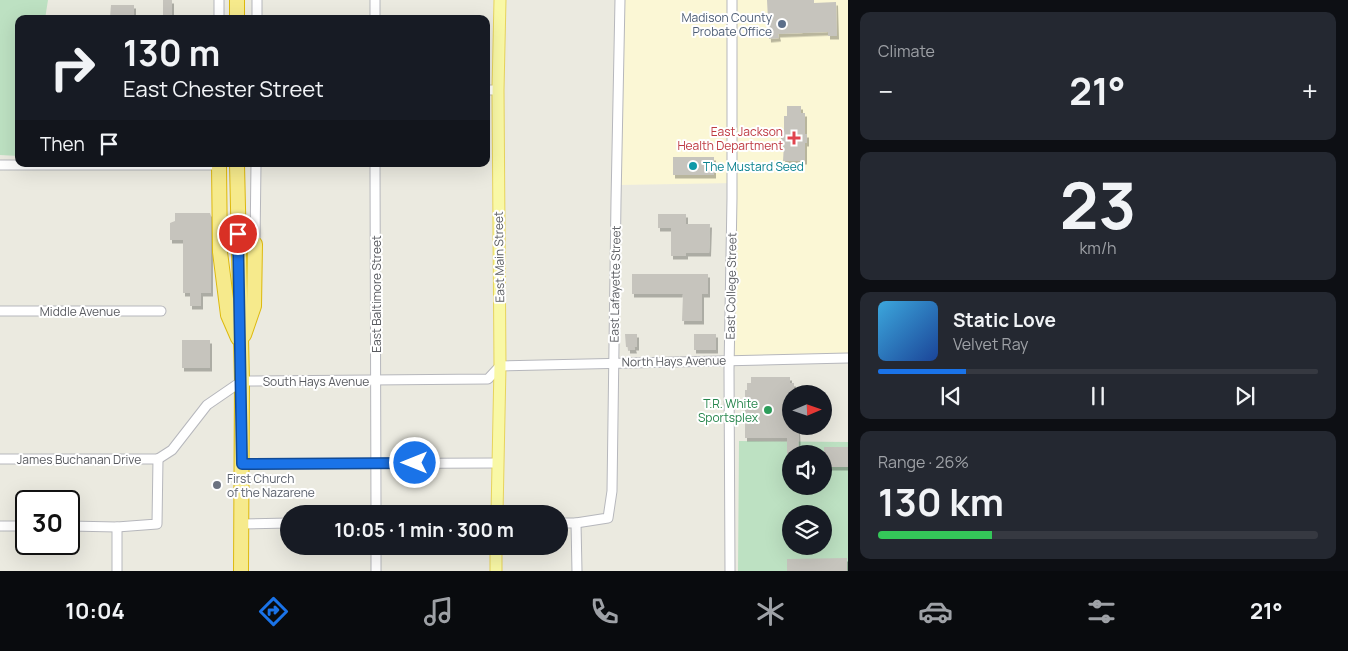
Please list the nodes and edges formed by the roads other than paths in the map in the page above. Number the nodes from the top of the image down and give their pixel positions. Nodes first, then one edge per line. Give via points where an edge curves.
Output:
1 (219, 0) edge
2 (238, 0) edge
3 (257, 0) edge
4 (375, 0) edge
5 (500, 0) edge
6 (620, 0) edge
7 (732, 0) edge
8 (219, 15) edge
9 (237, 15) edge
10 (257, 15) edge
11 (375, 15) edge
12 (492, 90) edge
13 (0, 165) edge
14 (15, 165) edge
15 (219, 167) edge
16 (237, 167) edge
17 (256, 167) edge
18 (376, 167) edge
19 (255, 244) joint
20 (0, 311) edge
21 (161, 311) dead end
22 (241, 346) junction
23 (848, 358) edge
24 (730, 360) junction
25 (613, 363) junction
26 (500, 366) junction
27 (376, 380) junction
28 (242, 381) junction
29 (0, 460) edge
30 (158, 460) junction
31 (376, 463) junction
32 (498, 463) junction
33 (242, 464) junction
34 (376, 505) edge
35 (497, 505) edge
36 (568, 523) edge
37 (576, 523) junction
38 (241, 524) junction
39 (280, 524) edge
40 (0, 526) edge
41 (15, 526) edge
42 (80, 526) edge
43 (117, 527) junction
44 (376, 555) edge
45 (496, 555) edge
46 (116, 571) edge
47 (241, 571) edge
48 (376, 571) edge
49 (496, 571) edge
50 (576, 571) edge
51 (730, 571) edge

1 - 8 street
2 - 9 highway
3 - 10 street
4 - 11 street
5 - 12 main road, East Main Street
6 - 25 street, East Lafayette Street
7 - 24 street, East College Street
12 - 26 main road, East Main Street
13 - 14 street
15 - 22 highway via 220,252 228,315
16 - 22 highway
17 - 19 street
18 - 27 street, East Baltimore Street
19 - 22 highway via 254,306
20 - 21 street, Middle Avenue
22 - 28 highway
23 - 24 street, North Hays Avenue
24 - 25 street, North Hays Avenue
24 - 51 street, East College Street
25 - 26 street, North Hays Avenue
25 - 37 street, East Lafayette Street via 612,491 608,518
26 - 27 street, South Hays Avenue via 488,379
26 - 32 main road, East Main Street
27 - 28 street, South Hays Avenue
27 - 31 street, East Baltimore Street
28 - 30 street via 207,405 172,450
28 - 33 highway
29 - 30 street, James Buchanan Drive
30 - 43 street via 157,524
31 - 32 street
31 - 33 street
31 - 34 street, East Baltimore Street
32 - 35 main road, East Main Street
33 - 38 highway
36 - 37 street
37 - 50 street
38 - 39 street
38 - 47 highway
40 - 41 street
42 - 43 street
43 - 46 street
44 - 48 street
45 - 49 main road

